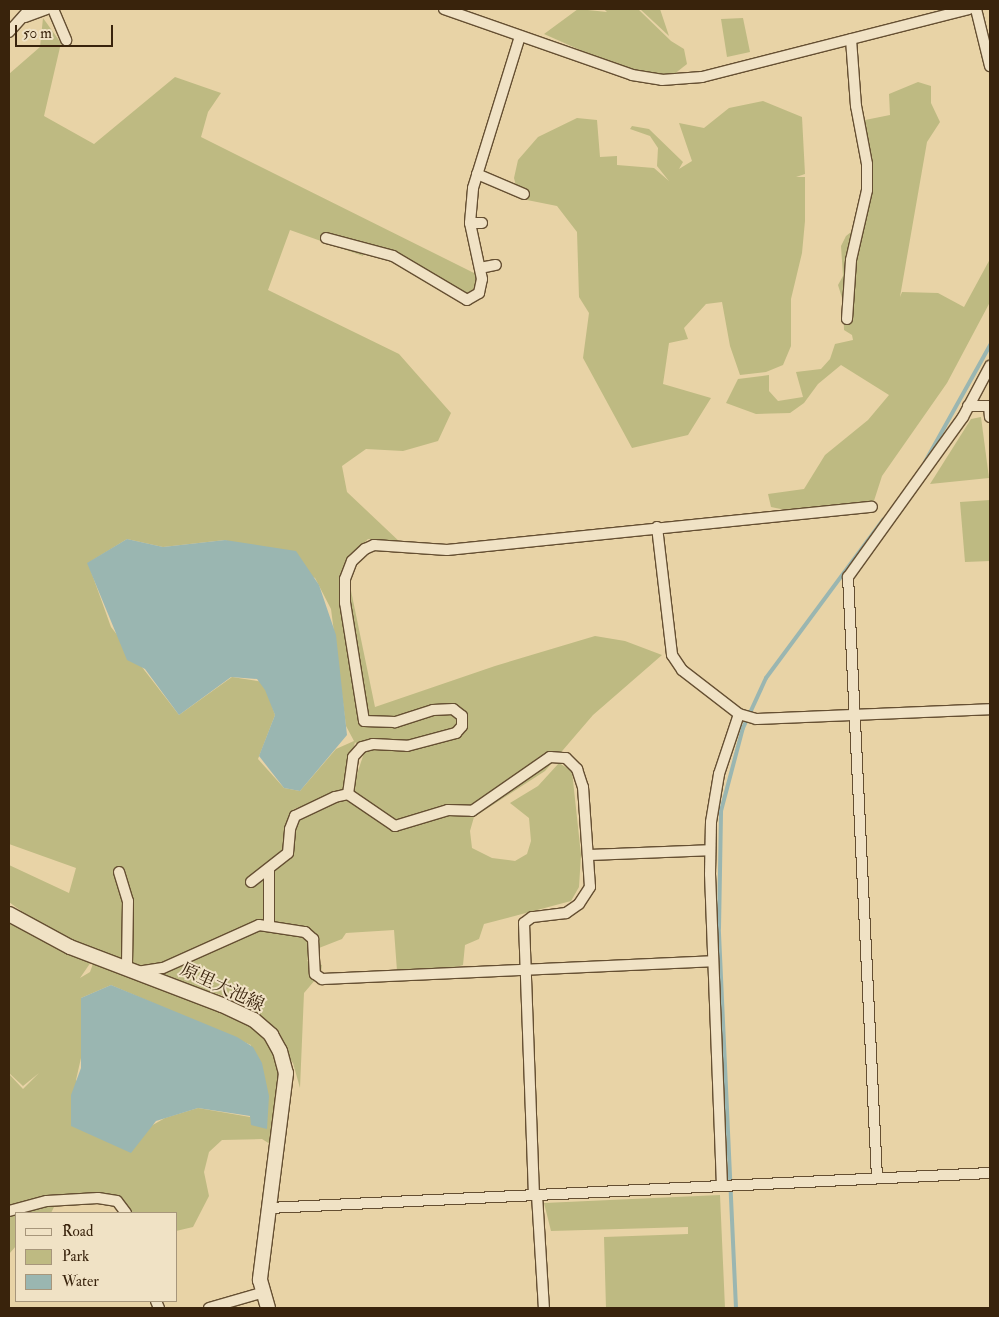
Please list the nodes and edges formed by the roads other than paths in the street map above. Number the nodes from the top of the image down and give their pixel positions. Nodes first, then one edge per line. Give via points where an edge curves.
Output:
1 (30, 9) edge
2 (47, 9) edge
3 (53, 9) edge
4 (444, 9) edge
5 (968, 9) edge
6 (976, 9) edge
7 (22, 18) junction
8 (9, 32) edge
9 (520, 36) junction
10 (851, 39) junction
11 (66, 40) dead end
12 (990, 66) edge
13 (477, 174) junction
14 (524, 194) dead end
15 (470, 223) junction
16 (482, 223) dead end
17 (326, 238) dead end
18 (496, 265) dead end
19 (480, 268) junction
20 (847, 319) dead end
21 (990, 366) edge
22 (968, 406) junction
23 (990, 410) edge
24 (872, 507) dead end
25 (657, 527) junction
26 (990, 709) edge
27 (739, 714) junction
28 (856, 716) junction
29 (348, 794) junction
30 (710, 850) junction
31 (588, 855) junction
32 (269, 869) junction
33 (119, 872) dead end
34 (251, 882) dead end
35 (9, 914) edge
36 (268, 926) junction
37 (713, 962) junction
38 (524, 968) junction
39 (132, 970) junction
40 (990, 1173) edge
41 (877, 1178) junction
42 (722, 1186) junction
43 (536, 1195) junction
44 (269, 1208) junction
45 (9, 1211) edge
46 (125, 1212) edge
47 (261, 1294) junction
48 (209, 1308) edge
49 (268, 1308) edge
50 (544, 1308) edge

1 - 7 street
2 - 7 street
3 - 11 street
4 - 9 street
5 - 10 street
6 - 12 street
7 - 8 street
9 - 10 street via 632,75 662,80 702,77
9 - 13 street
10 - 20 street via 856,106 867,164 867,190 851,260
13 - 14 street
13 - 15 street
15 - 16 street
15 - 19 street
17 - 19 street via 394,256 467,300 479,293 487,280
18 - 19 street
21 - 22 street
22 - 23 street
22 - 28 street via 848,577
24 - 25 street
25 - 27 street via 672,655 682,670
25 - 29 street via 447,550 374,545 365,549 352,561 345,579 345,603 364,721 395,722 433,710 453,710 462,716 462,726 456,733 408,746 373,744 362,747 353,758
26 - 28 street
27 - 28 street via 756,719
27 - 30 street via 720,774 711,822
28 - 41 street
29 - 31 street via 395,826 448,810 472,811 538,763 550,757 566,758 577,769 583,786
29 - 32 street via 312,806 295,816 288,853
30 - 31 street
30 - 37 street
31 - 38 street via 590,887 579,904 566,913 532,917 524,923
32 - 34 street
32 - 36 street
33 - 39 street via 128,901
35 - 39 main road, 原里大池線 via 70,947
36 - 38 street via 305,932 313,939 315,974 322,979
36 - 39 street via 259,924 163,968
37 - 38 street
37 - 42 street
38 - 43 street
39 - 44 main road, 原里大池線 via 254,1020 272,1035 286,1072
40 - 41 street
41 - 42 street
42 - 43 street
43 - 44 street
43 - 50 street
44 - 47 main road, 原里大池線
45 - 46 street via 47,1201 98,1198 117,1201
47 - 48 street
47 - 49 main road, 原里大池線

